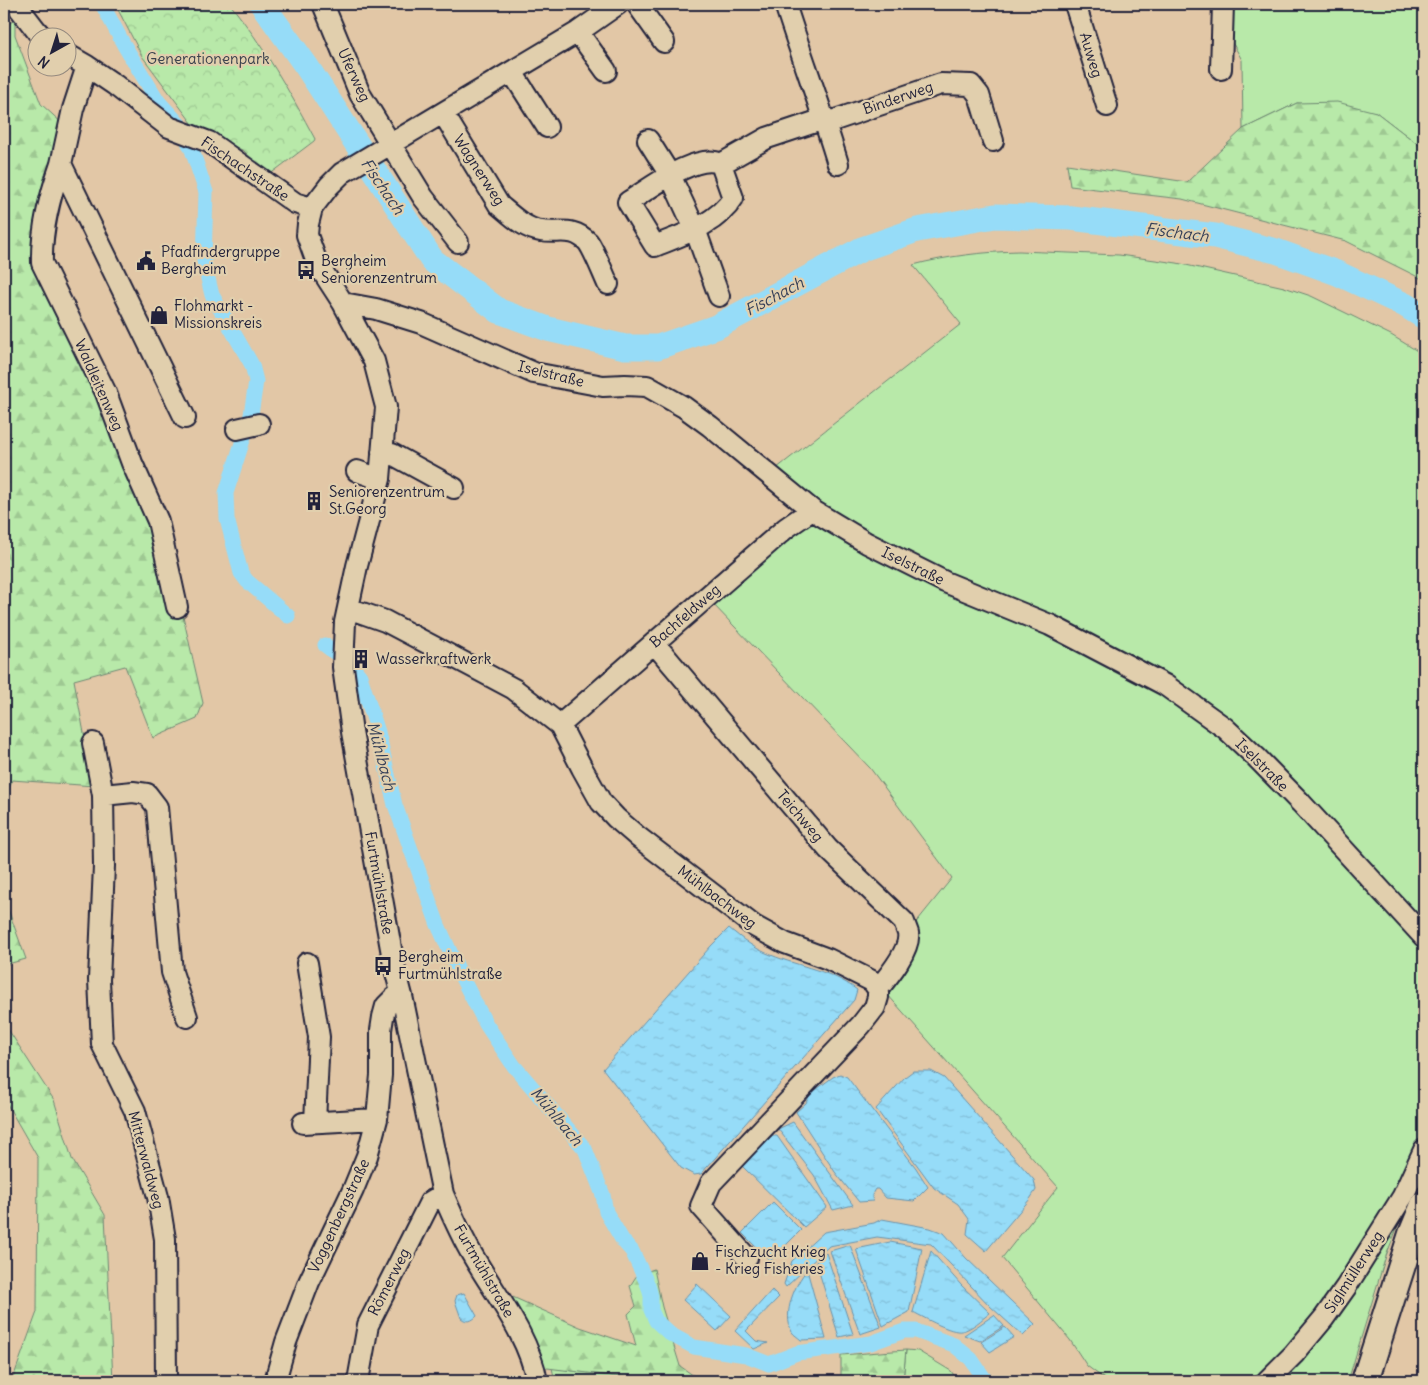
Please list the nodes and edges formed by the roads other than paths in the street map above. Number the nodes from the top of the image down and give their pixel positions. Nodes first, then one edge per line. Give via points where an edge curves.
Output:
1 (16, 4) edge
2 (618, 4) edge
3 (637, 4) edge
4 (785, 4) edge
5 (1076, 4) edge
6 (1223, 4) edge
7 (330, 6) edge
8 (34, 28) edge
9 (578, 32) junction
10 (664, 42) dead end
11 (78, 61) edge
12 (87, 66) junction
13 (1221, 69) dead end
14 (606, 71) dead end
15 (512, 72) junction
16 (1107, 106) dead end
17 (443, 113) junction
18 (825, 121) junction
19 (547, 128) dead end
20 (648, 140) dead end
21 (993, 141) dead end
22 (391, 144) junction
23 (61, 164) junction
24 (721, 164) junction
25 (838, 164) dead end
26 (670, 175) junction
27 (312, 208) junction
28 (694, 229) junction
29 (458, 242) dead end
30 (608, 284) dead end
31 (718, 296) dead end
32 (343, 303) junction
33 (184, 418) dead end
34 (259, 424) dead end
35 (237, 428) dead end
36 (382, 452) junction
37 (358, 471) dead end
38 (380, 479) junction
39 (454, 488) dead end
40 (812, 510) junction
41 (177, 606) dead end
42 (348, 608) junction
43 (654, 643) junction
44 (560, 725) junction
45 (93, 743) dead end
46 (103, 795) junction
47 (1424, 937) edge
48 (307, 962) dead end
49 (878, 989) junction
50 (402, 996) junction
51 (187, 1017) dead end
52 (377, 1119) junction
53 (1424, 1150) edge
54 (443, 1194) junction
55 (1424, 1205) edge
56 (747, 1258) dead end
57 (166, 1381) edge
58 (275, 1381) edge
59 (358, 1381) edge
60 (537, 1381) edge
61 (1267, 1381) edge
62 (1366, 1381) edge

1 - 8 street
2 - 9 street
3 - 10 street
4 - 18 street
5 - 16 street, Auweg
6 - 13 street
7 - 22 street, Uferweg via 360,94
9 - 14 street
9 - 15 street
11 - 12 street, Fischachstraße
12 - 23 street, Waldleitenweg via 73,109
12 - 27 street, Fischachstraße via 169,127 209,142 295,203
15 - 17 street
15 - 19 street
17 - 22 street
17 - 30 street, Wagnerweg via 499,205 529,227 541,231 571,231 588,243
18 - 21 street, Binderweg via 941,84 970,85 979,95
18 - 24 street, Binderweg via 766,138
18 - 25 street
20 - 26 street
22 - 27 street via 348,169
22 - 29 street via 423,197
23 - 33 street
23 - 41 street, Waldleitenweg via 51,195 42,263 106,393 158,521
24 - 26 street via 702,161
24 - 28 street via 733,198 727,208
26 - 28 street
26 - 28 street via 628,202 654,246
27 - 32 street, Furtmühlstraße via 307,235 317,263
28 - 31 street
32 - 36 street, Furtmühlstraße via 374,362 386,407
32 - 40 street, Iselstraße via 421,324 534,373 603,386 647,386 704,422
34 - 35 street
36 - 38 street, Furtmühlstraße
36 - 39 street via 392,454
37 - 38 street
38 - 42 street, Furtmühlstraße
40 - 43 street, Bachfeldweg via 786,528
40 - 47 street, Iselstraße via 867,543 945,582 1050,625 1166,685 1194,704 1225,728 1301,803
42 - 44 street, Mühlbachweg via 385,621 466,662 514,689
42 - 50 street, Furtmühlstraße via 343,667 352,732
43 - 44 street, Bachfeldweg
43 - 49 street, Teichweg via 828,849 904,922 909,935 906,945 894,969
44 - 49 street, Mühlbachweg via 601,802 638,837 754,926 872,981
45 - 46 street, Mitterwaldweg
46 - 51 street via 147,794 157,807 172,972
46 - 57 street, Mitterwaldweg via 104,866 99,980 102,1044 135,1111 158,1198 165,1239
48 - 52 street via 319,1037 309,1122
49 - 56 street via 875,1006 861,1025 711,1183 701,1206
50 - 52 street, Voggenbergstraße via 394,998 386,1006 383,1017
50 - 54 street, Furtmühlstraße
52 - 58 street, Voggenbergstraße via 353,1190 308,1282
53 - 61 street, Siglmüllerweg via 1403,1196 1346,1287 1318,1326
54 - 59 street, Römerweg via 430,1202 368,1325
54 - 60 street, Furtmühlstraße via 471,1254 526,1346
55 - 62 main road

